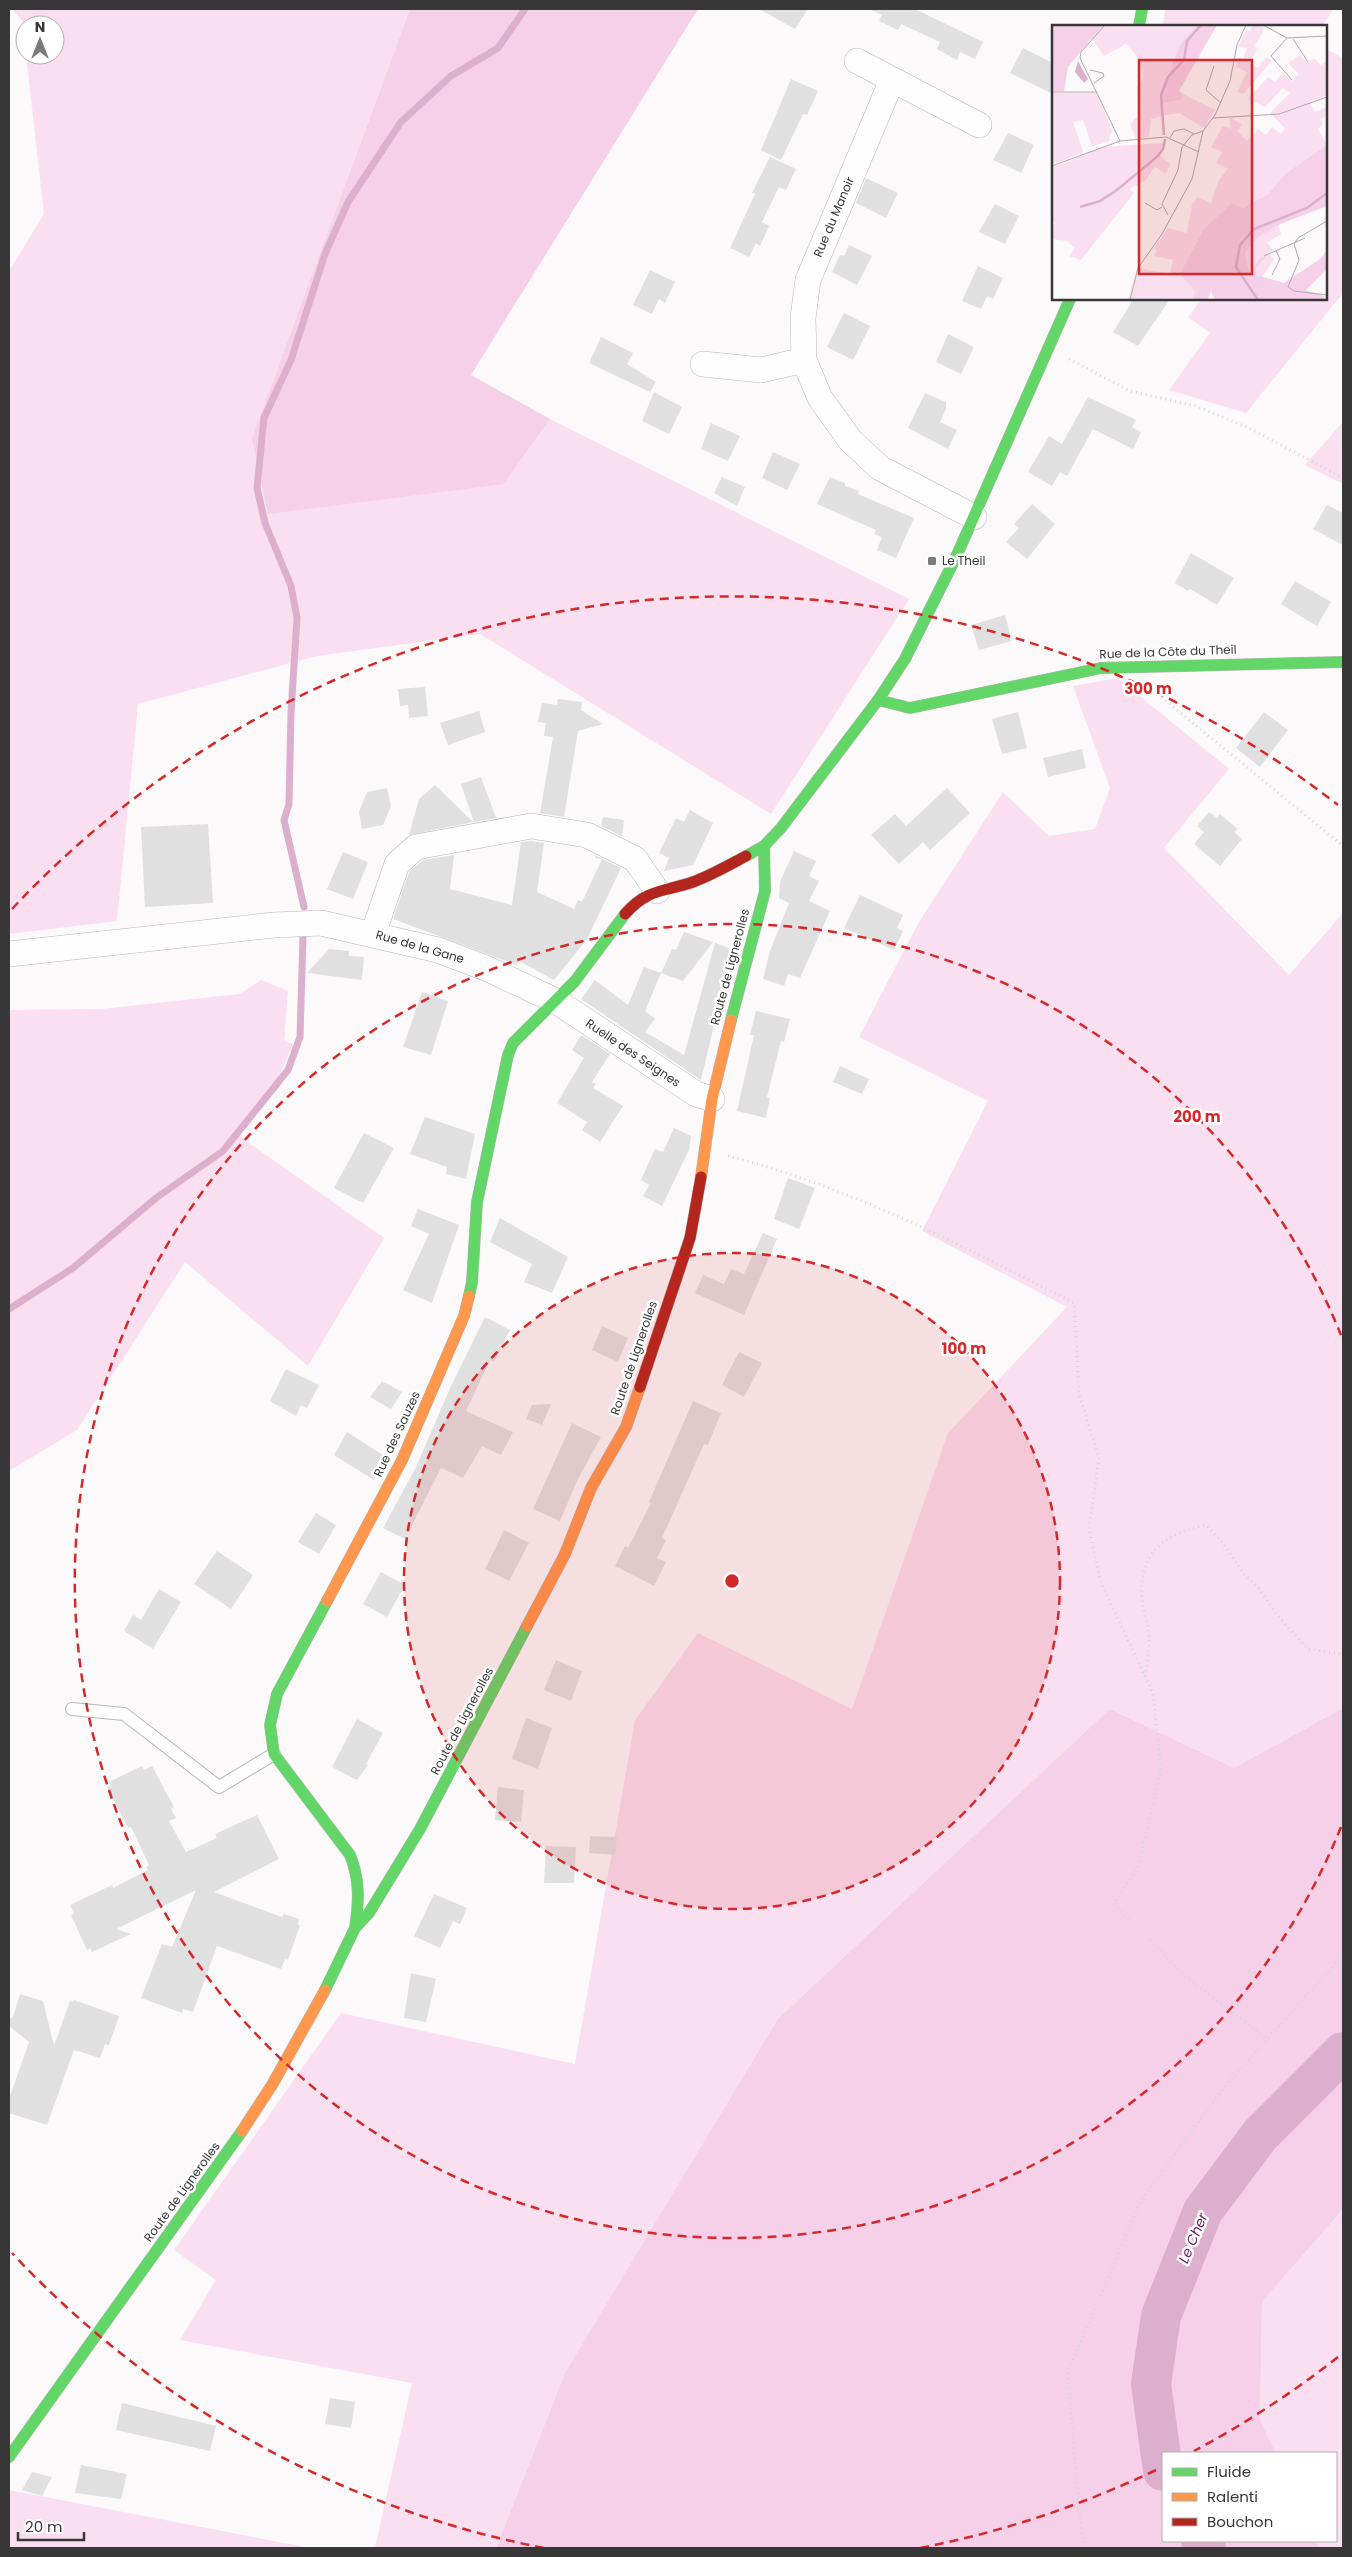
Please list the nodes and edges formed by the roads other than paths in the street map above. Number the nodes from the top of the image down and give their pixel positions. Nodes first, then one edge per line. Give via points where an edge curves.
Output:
1 (1142, 9) edge
2 (1140, 25) edge
3 (858, 61) dead end
4 (892, 80) junction
5 (979, 125) dead end
6 (1070, 300) edge
7 (804, 360) junction
8 (703, 364) dead end
9 (974, 516) junction
10 (1343, 662) edge
11 (878, 700) junction
12 (764, 846) junction
13 (657, 891) junction
14 (373, 934) junction
15 (9, 954) edge
16 (556, 1002) junction
17 (712, 1099) junction
18 (72, 1709) dead end
19 (274, 1754) junction
20 (350, 1855) junction
21 (363, 1862) dead end
22 (384, 1865) dead end
23 (397, 1865) junction
24 (355, 1928) junction
25 (9, 2456) edge

1 - 2 street
3 - 4 street
4 - 5 street
4 - 7 street, Rue du Manoir via 808,280 803,318
6 - 9 street
7 - 8 street via 761,370
7 - 9 street, Rue du Manoir via 820,398 850,440 880,468
9 - 11 street via 905,659
10 - 11 street, Rue de la Côte du Theil via 1137,666 1092,670 910,708
11 - 12 street
12 - 13 street via 693,882
12 - 17 street, Route de Lignerolles via 765,890
13 - 14 street via 635,859 587,835 531,826 416,847 397,864
13 - 16 street via 637,900
14 - 15 street, Rue de la Gane via 321,923 274,925
14 - 16 street, Rue de la Gane via 438,950 488,969
16 - 17 street, Ruelle des Seignes via 696,1094
16 - 19 street, Rue des Sauzes via 513,1043 508,1056 477,1202 472,1282 464,1316 402,1460 277,1694 270,1725
17 - 23 street, Route de Lignerolles via 690,1238 626,1426 609,1452 579,1514 565,1554 420,1829
18 - 19 lane via 124,1714 219,1787
19 - 20 street, Rue des Sauzes
20 - 21 street
20 - 24 street via 361,1892
22 - 23 street
23 - 24 street, Route de Lignerolles via 369,1913
24 - 25 street, Route de Lignerolles via 316,2008 245,2126

